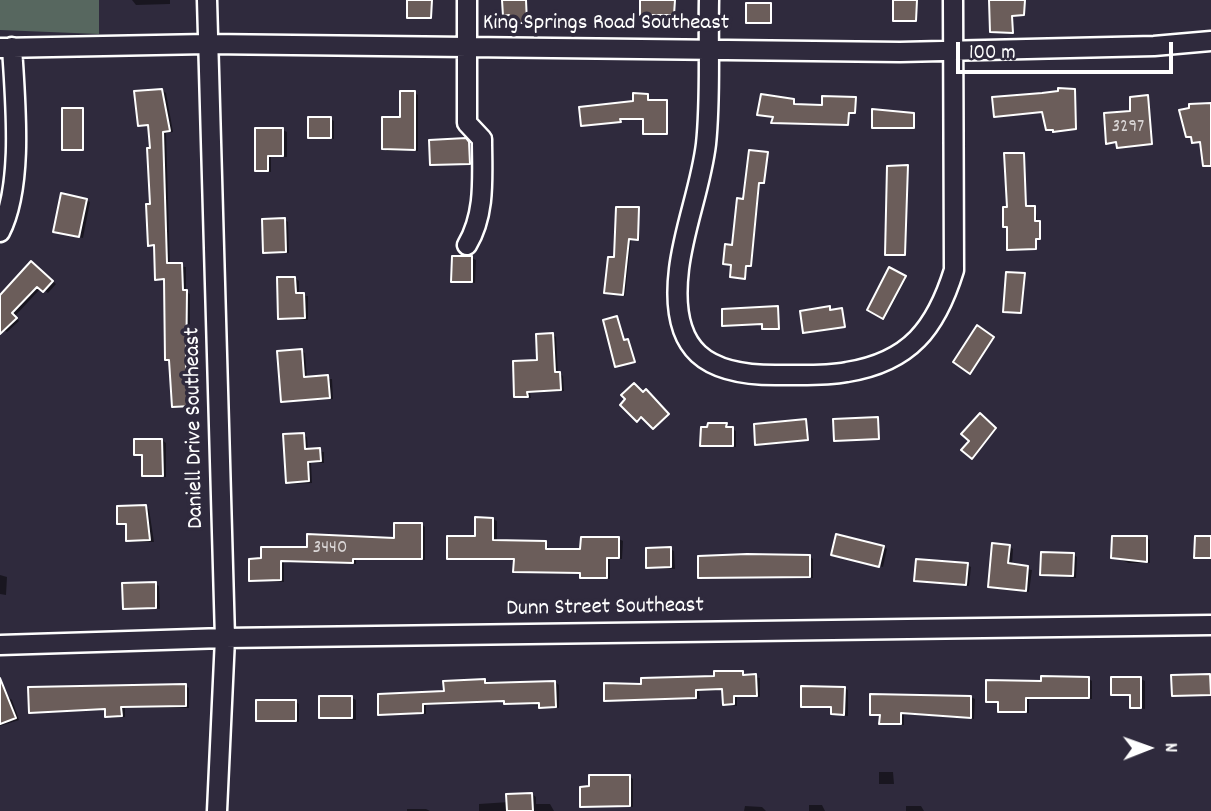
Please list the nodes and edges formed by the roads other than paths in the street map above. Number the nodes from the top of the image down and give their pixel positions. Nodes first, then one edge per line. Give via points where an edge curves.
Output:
1 (207, 0) edge
2 (467, 0) edge
3 (709, 0) edge
4 (953, 0) edge
5 (1211, 41) edge
6 (207, 44) junction
7 (6, 47) edge
8 (467, 49) junction
9 (708, 50) junction
10 (953, 51) junction
11 (0, 232) edge
12 (467, 245) dead end
13 (1211, 625) edge
14 (225, 638) junction
15 (0, 645) edge
16 (217, 811) edge

1 - 6 street, Daniell Drive Southeast
2 - 8 street
3 - 9 street
4 - 10 street
5 - 10 street, King Springs Road Southeast
6 - 7 street, King Springs Road Southeast
6 - 8 street, King Springs Road Southeast
6 - 14 street, Daniell Drive Southeast
7 - 11 street via 15,182
8 - 9 street, King Springs Road Southeast
8 - 12 street via 467,123 482,139 481,210
9 - 10 street, King Springs Road Southeast
9 - 10 street via 706,144 679,269 679,311 688,341 703,361 727,372 761,376 872,368 905,352 927,331 954,270
13 - 14 street, Dunn Street Southeast
14 - 15 street, Dunn Street Southeast
14 - 16 street, Daniell Drive Southeast

